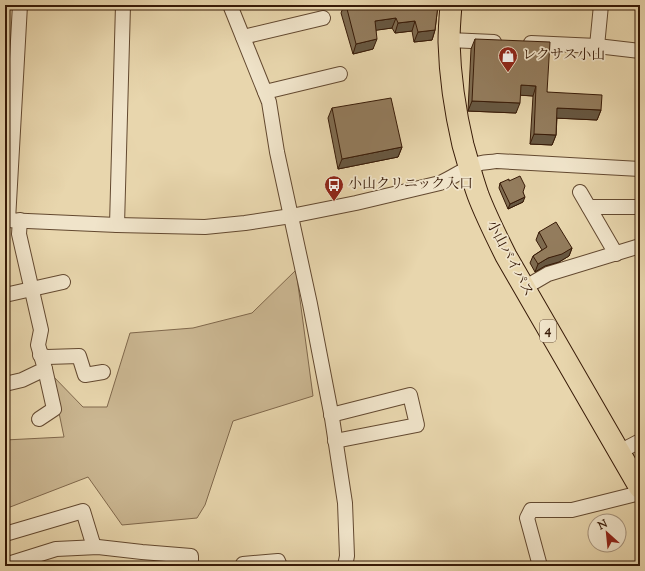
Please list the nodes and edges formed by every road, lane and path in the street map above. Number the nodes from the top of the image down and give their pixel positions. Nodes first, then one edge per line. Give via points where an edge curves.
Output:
1 (20, 5) edge
2 (123, 5) edge
3 (230, 5) edge
4 (451, 5) edge
5 (601, 5) edge
6 (323, 18) dead end
7 (243, 38) junction
8 (449, 40) junction
9 (503, 42) edge
10 (519, 43) edge
11 (597, 46) junction
12 (640, 51) edge
13 (340, 74) dead end
14 (265, 92) junction
15 (469, 168) junction
16 (640, 169) edge
17 (580, 192) dead end
18 (589, 207) junction
19 (640, 207) edge
20 (291, 216) junction
21 (11, 220) edge
22 (117, 225) junction
23 (640, 246) edge
24 (616, 254) junction
25 (63, 282) dead end
26 (524, 288) junction
27 (32, 289) junction
28 (5, 295) edge
29 (40, 355) junction
30 (45, 369) junction
31 (103, 372) dead end
32 (5, 384) edge
33 (331, 415) junction
34 (39, 419) dead end
35 (335, 441) junction
36 (640, 441) edge
37 (619, 452) junction
38 (640, 488) edge
39 (640, 493) edge
40 (5, 534) edge
41 (94, 547) junction
42 (243, 564) dead end
43 (5, 565) edge
44 (191, 566) edge
45 (280, 566) edge
46 (345, 566) edge
47 (540, 566) edge

1 - 21 street
2 - 22 street
3 - 7 street
4 - 8 highway, 小山バイパス / 4
5 - 11 street
6 - 7 street
7 - 14 street
8 - 9 street
8 - 15 highway, 小山バイパス / 4 via 453,93
10 - 11 street
11 - 12 street
13 - 14 street
14 - 20 street
15 - 16 street via 497,161
15 - 20 street via 440,183
15 - 26 highway, 小山バイパス / 4 via 490,225
17 - 18 street
18 - 19 street
18 - 24 street
20 - 22 street via 205,227
20 - 33 street
21 - 22 street
21 - 27 street via 19,234
23 - 24 street
24 - 26 street via 548,274
25 - 27 street
26 - 37 highway, 小山バイパス / 4
27 - 28 street
27 - 29 street via 41,330 38,345
29 - 30 street
29 - 31 street via 79,356 85,375
30 - 32 street via 22,380
30 - 34 street via 54,409
33 - 35 street
33 - 35 street via 410,395 417,425
35 - 46 street via 344,503
36 - 37 street
37 - 38 highway, 小山バイパス / 4
39 - 47 street via 572,510 531,510 527,518
40 - 41 street via 83,511
41 - 43 street via 56,549
41 - 44 street via 191,556
42 - 45 street via 278,561

